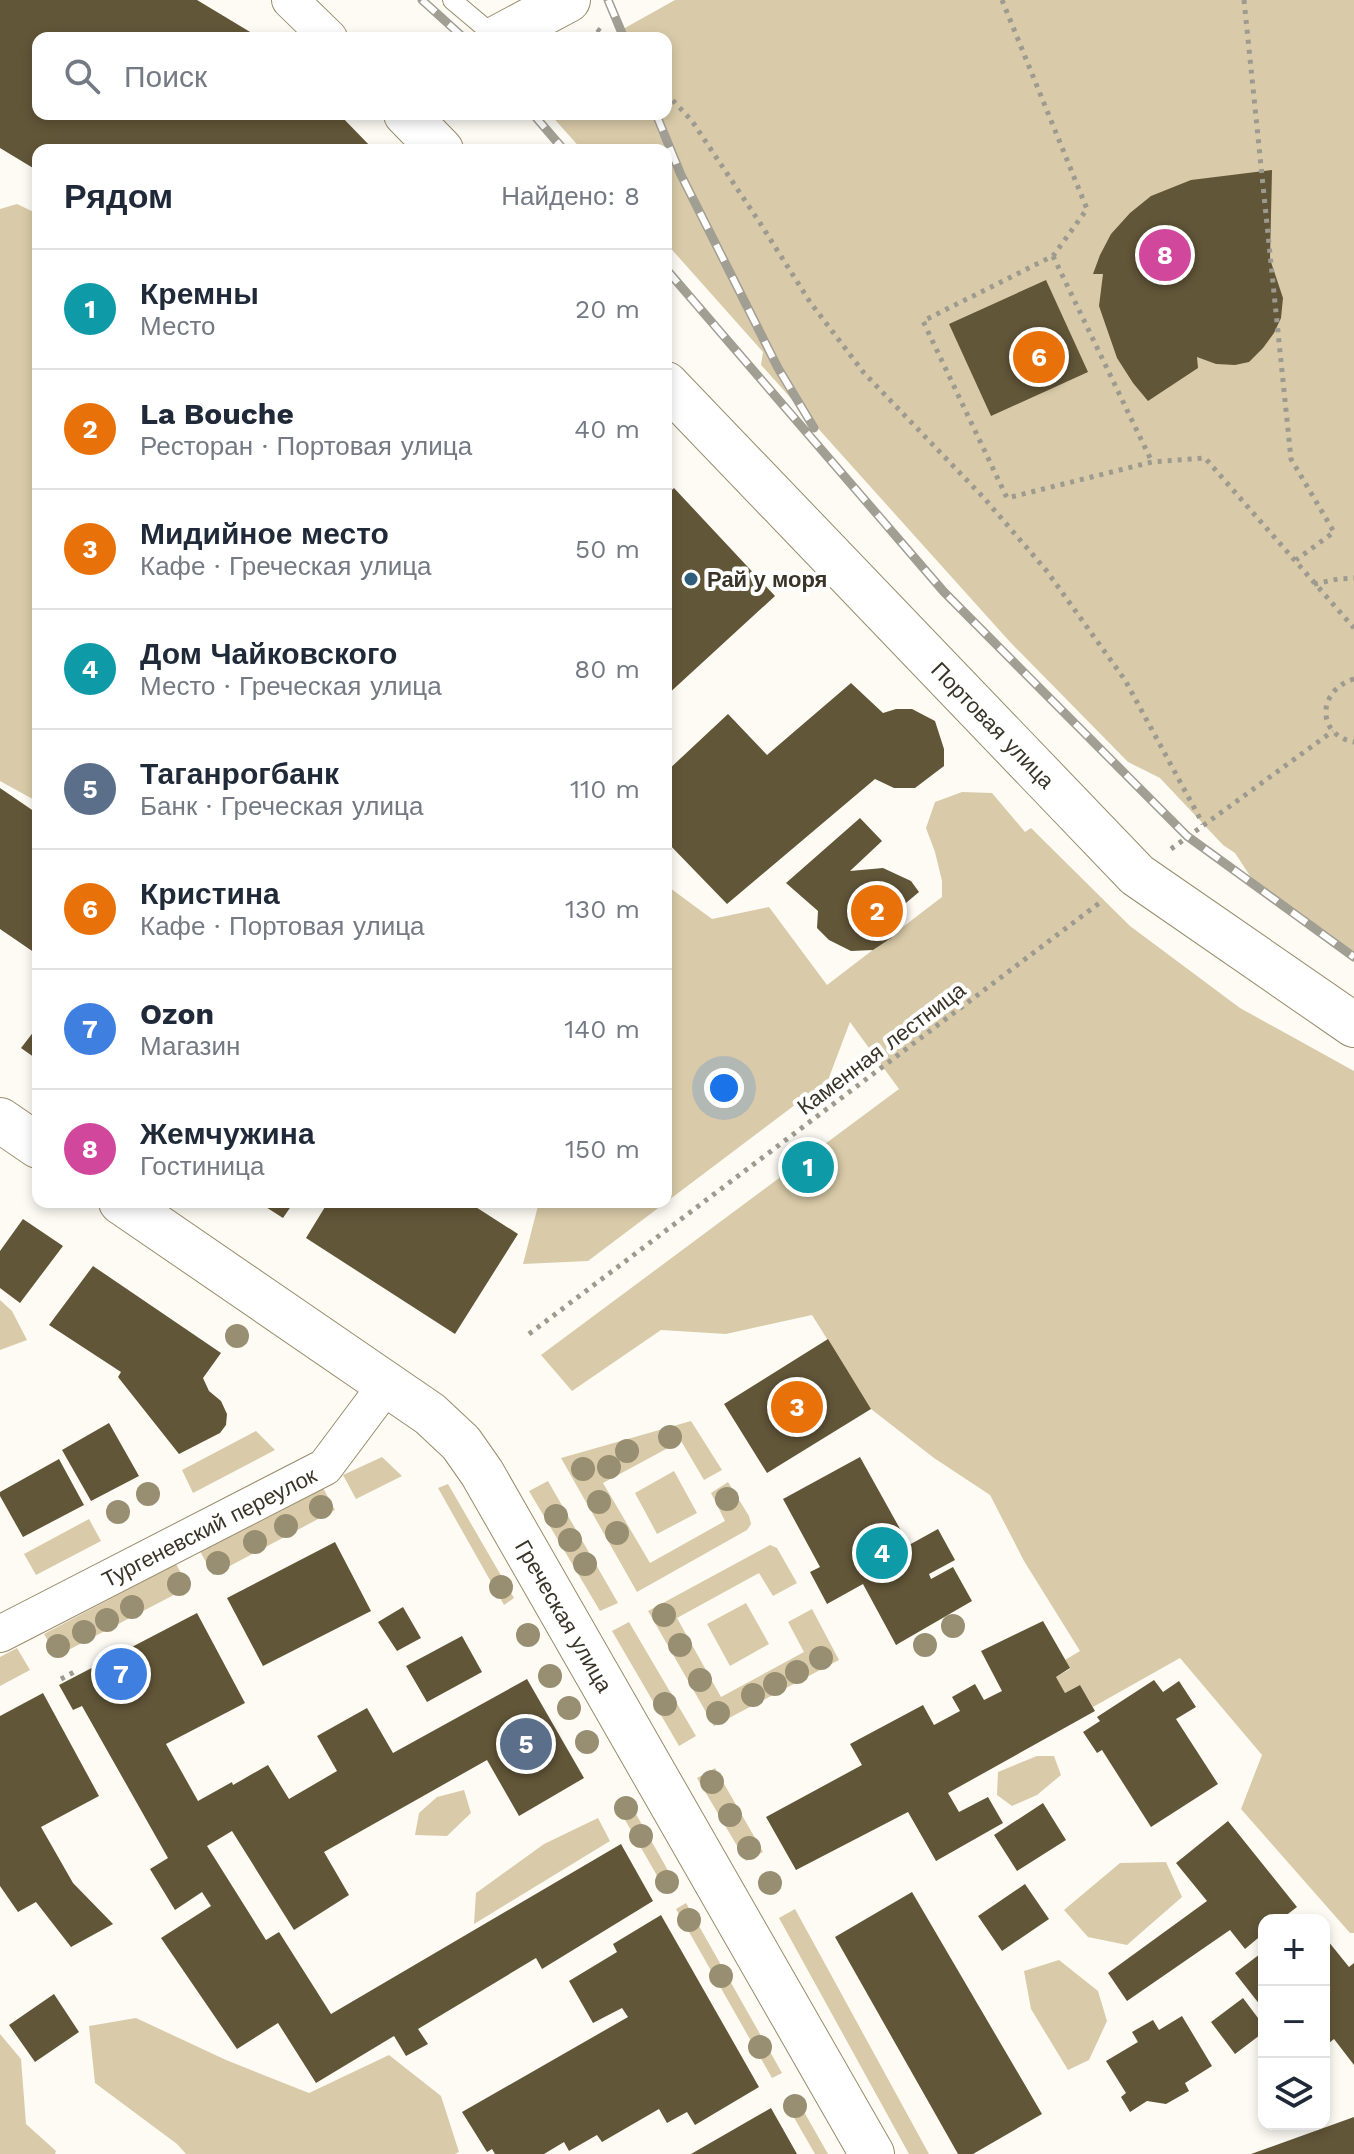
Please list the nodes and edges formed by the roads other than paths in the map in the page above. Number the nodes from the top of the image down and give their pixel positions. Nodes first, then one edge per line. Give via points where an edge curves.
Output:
1 (290, 0) edge
2 (452, 0) edge
3 (568, 0) edge
4 (323, 32) edge
5 (490, 32) edge
6 (508, 32) edge
7 (412, 120) edge
8 (435, 144) edge
9 (672, 390) edge
10 (1354, 1025) edge
11 (0, 1120) edge
12 (32, 1142) edge
13 (130, 1208) edge
14 (387, 1384) junction
15 (0, 1634) edge
16 (872, 2154) edge

1 - 4 street
2 - 5 lane
3 - 6 main road
7 - 8 main road
9 - 10 main road, Портовая улица via 1137,875
11 - 12 main road
13 - 14 main road, Греческая улица
14 - 15 street, Тургеневский переулок via 325,1467
14 - 16 main road, Греческая улица via 461,1443 482,1473

